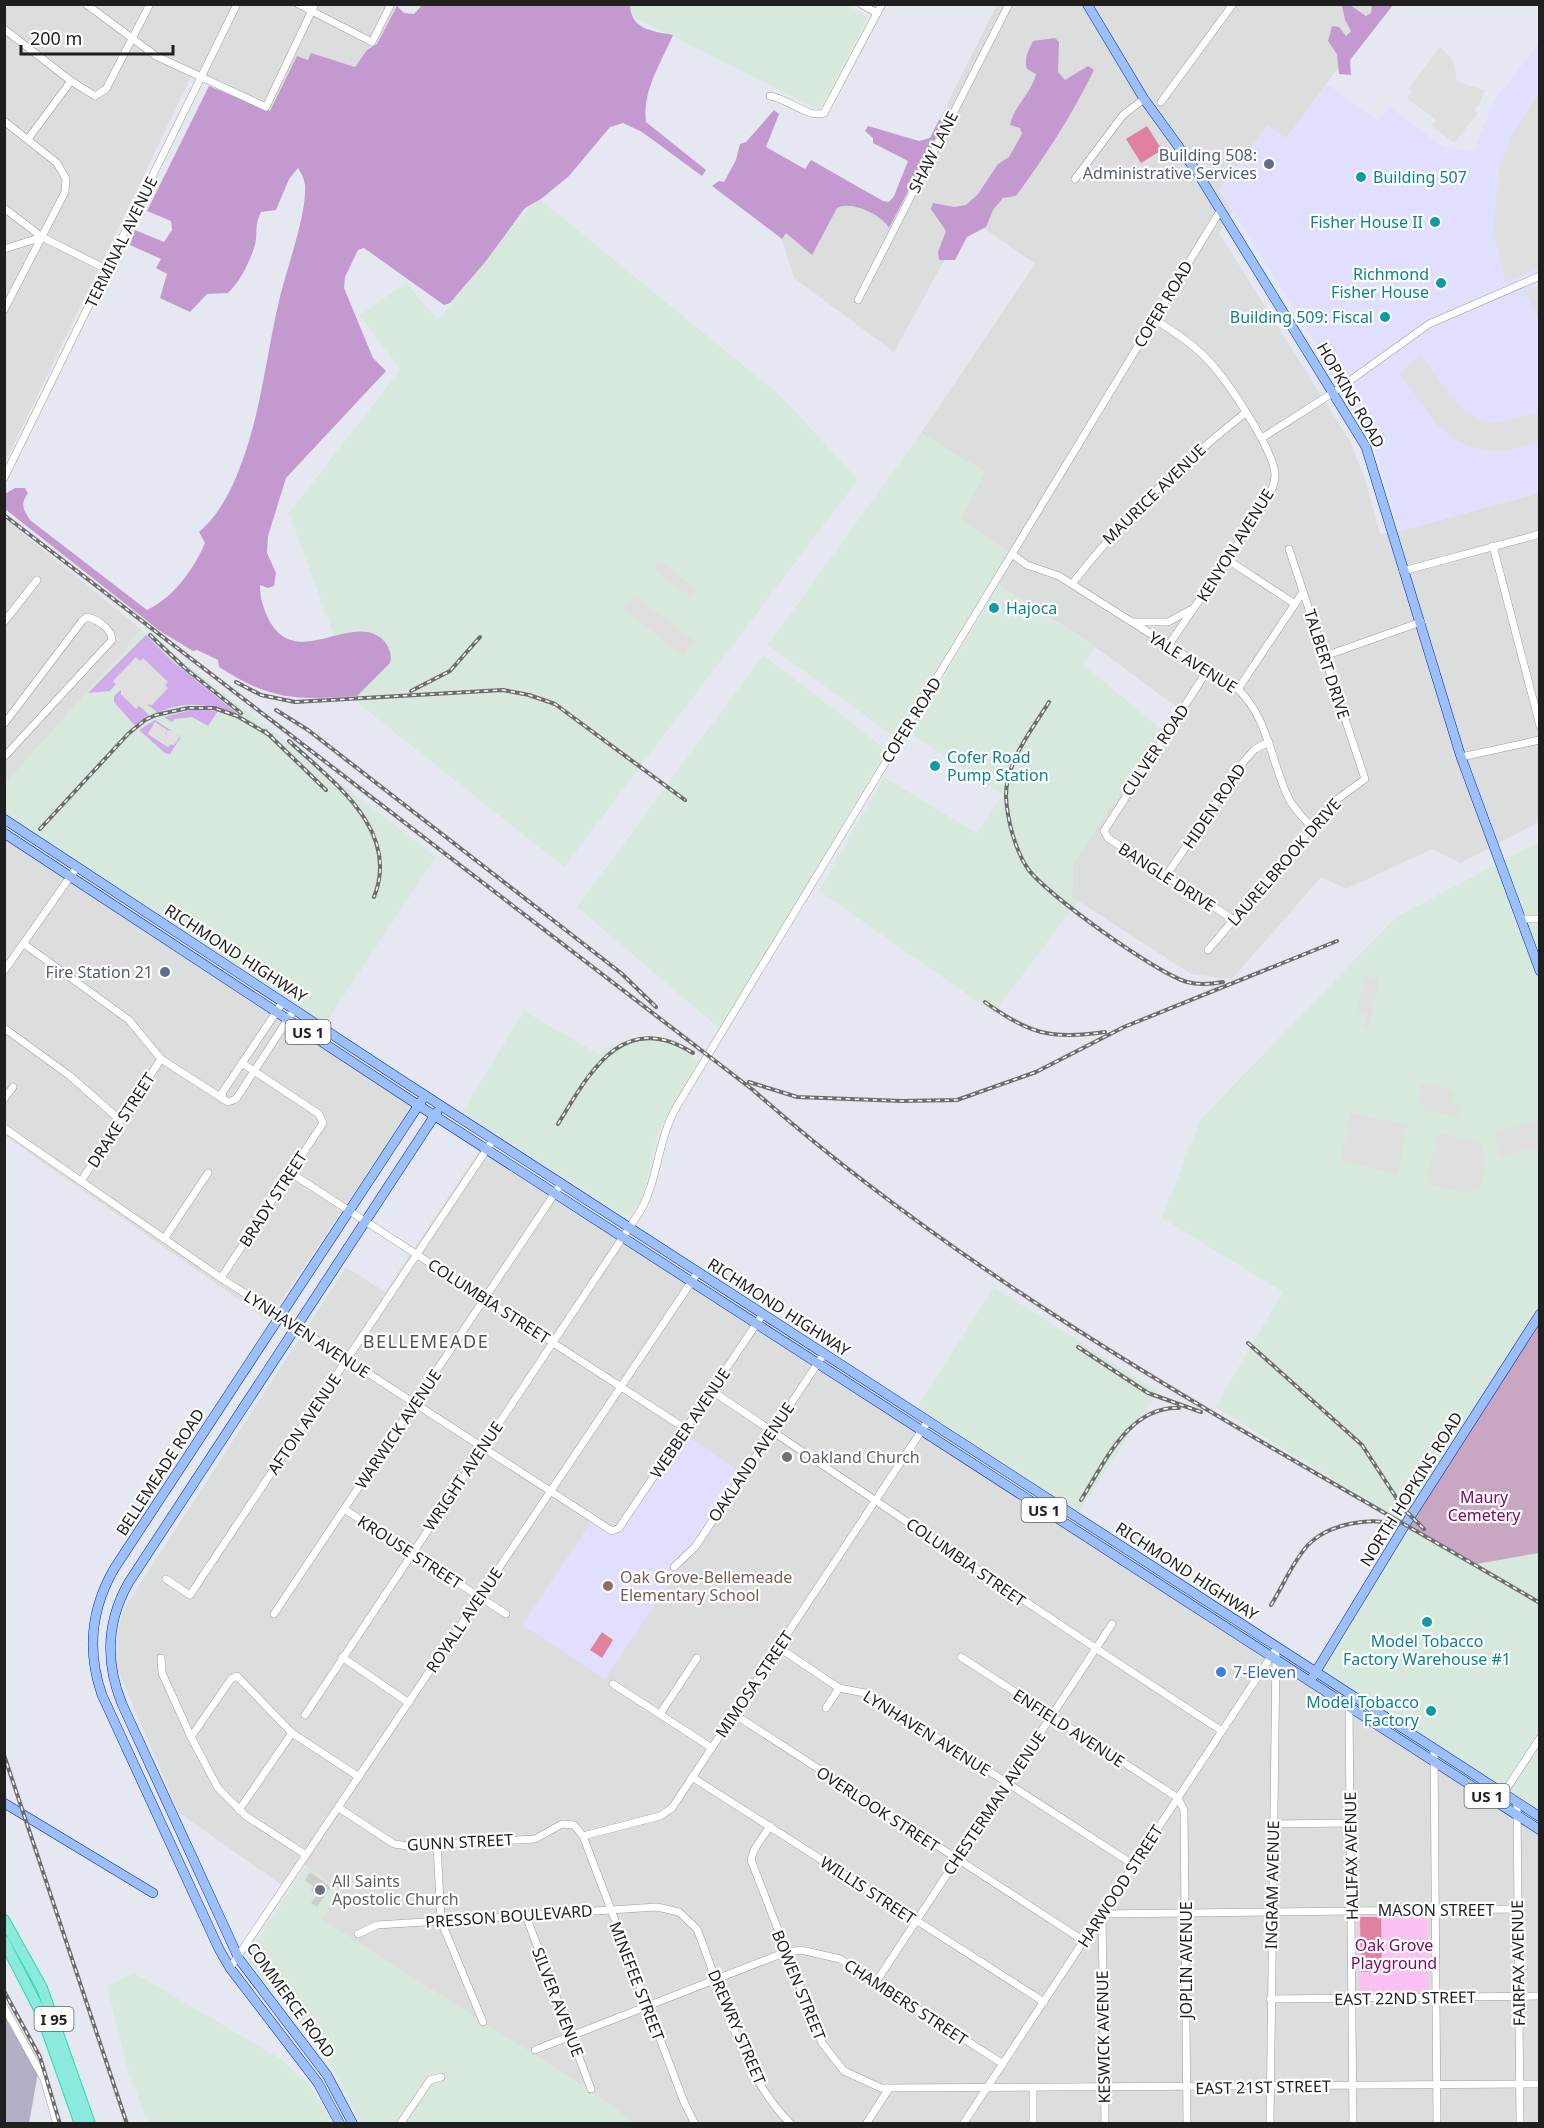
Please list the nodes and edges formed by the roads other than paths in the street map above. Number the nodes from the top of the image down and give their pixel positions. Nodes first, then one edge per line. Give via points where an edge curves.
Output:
1 (86, 4) edge
2 (150, 4) edge
3 (237, 4) edge
4 (298, 4) edge
5 (391, 4) edge
6 (861, 4) edge
7 (882, 4) edge
8 (1009, 4) edge
9 (1087, 4) edge
10 (1233, 4) edge
11 (313, 8) edge
12 (877, 13) junction
13 (4, 29) edge
14 (131, 40) junction
15 (201, 78) junction
16 (71, 81) junction
17 (770, 96) dead end
18 (1144, 99) junction
19 (1161, 102) dead end
20 (4, 121) edge
21 (28, 139) junction
22 (1075, 179) dead end
23 (4, 208) edge
24 (1220, 212) junction
25 (42, 237) junction
26 (4, 249) edge
27 (108, 270) junction
28 (1539, 276) edge
29 (858, 300) dead end
30 (4, 310) edge
31 (1154, 320) junction
32 (1334, 392) junction
33 (1245, 413) junction
34 (1262, 438) junction
35 (4, 478) edge
36 (1539, 534) edge
37 (1493, 546) junction
38 (1289, 549) dead end
39 (1013, 555) junction
40 (1228, 560) junction
41 (1403, 571) junction
42 (37, 580) dead end
43 (1072, 584) junction
44 (1303, 592) junction
45 (1295, 604) junction
46 (1196, 606) junction
47 (4, 622) edge
48 (1130, 622) junction
49 (1420, 622) junction
50 (1168, 646) junction
51 (1325, 656) junction
52 (1207, 671) junction
53 (1238, 689) junction
54 (4, 724) edge
55 (1539, 726) edge
56 (1539, 740) edge
57 (1269, 742) junction
58 (4, 743) edge
59 (12, 748) junction
60 (4, 757) edge
61 (1461, 757) junction
62 (1365, 779) joint
63 (9, 822) edge
64 (1311, 827) junction
65 (1104, 831) joint
66 (5, 834) edge
67 (77, 867) junction
68 (71, 876) junction
69 (1166, 876) junction
70 (1522, 919) junction
71 (1539, 919) edge
72 (1234, 920) junction
73 (24, 944) junction
74 (1209, 950) dead end
75 (4, 971) edge
76 (1539, 971) edge
77 (282, 1002) junction
78 (294, 1010) junction
79 (276, 1012) junction
80 (288, 1019) junction
81 (4, 1028) edge
82 (162, 1059) junction
83 (242, 1063) junction
84 (254, 1071) junction
85 (13, 1087) dead end
86 (424, 1095) junction
87 (4, 1099) edge
88 (222, 1099) junction
89 (418, 1105) junction
90 (441, 1106) junction
91 (435, 1116) junction
92 (120, 1120) junction
93 (4, 1128) edge
94 (493, 1140) junction
95 (487, 1149) junction
96 (208, 1173) dead end
97 (291, 1173) junction
98 (81, 1181) junction
99 (561, 1184) junction
100 (555, 1193) junction
101 (349, 1211) junction
102 (365, 1221) junction
103 (630, 1228) junction
104 (623, 1238) junction
105 (164, 1239) junction
106 (418, 1255) junction
107 (698, 1272) junction
108 (221, 1278) junction
109 (691, 1281) junction
110 (485, 1299) junction
111 (763, 1314) junction
112 (1539, 1314) edge
113 (280, 1316) junction
114 (757, 1324) junction
115 (296, 1327) junction
116 (553, 1342) junction
117 (824, 1354) junction
118 (347, 1360) junction
119 (817, 1363) junction
120 (620, 1386) junction
121 (712, 1391) junction
122 (414, 1404) junction
123 (928, 1421) junction
124 (686, 1429) junction
125 (772, 1431) junction
126 (922, 1431) junction
127 (482, 1448) junction
128 (550, 1492) junction
129 (876, 1500) junction
130 (344, 1509) junction
131 (616, 1531) joint
132 (412, 1553) junction
133 (674, 1567) dead end
134 (166, 1579) dead end
135 (479, 1597) junction
136 (274, 1614) dead end
137 (506, 1614) dead end
138 (1112, 1624) dead end
139 (778, 1647) junction
140 (1277, 1647) junction
141 (1096, 1649) junction
142 (342, 1657) junction
143 (961, 1657) dead end
144 (161, 1658) dead end
145 (697, 1659) dead end
146 (1273, 1659) junction
147 (1315, 1673) junction
148 (1256, 1680) junction
149 (1310, 1682) junction
150 (613, 1684) dead end
151 (1274, 1685) junction
152 (839, 1688) junction
153 (409, 1703) junction
154 (1352, 1703) junction
155 (826, 1708) dead end
156 (660, 1714) junction
157 (734, 1714) junction
158 (305, 1715) dead end
159 (1051, 1716) junction
160 (1222, 1731) junction
161 (292, 1733) junction
162 (191, 1737) junction
163 (1539, 1738) edge
164 (712, 1748) junction
165 (1434, 1749) junction
166 (1434, 1762) junction
167 (359, 1777) junction
168 (692, 1777) junction
169 (1007, 1783) junction
170 (1503, 1794) junction
171 (1178, 1798) junction
172 (4, 1803) edge
173 (1516, 1803) junction
174 (339, 1808) junction
175 (239, 1810) junction
176 (1517, 1815) junction
177 (1539, 1817) edge
178 (1350, 1823) junction
179 (1272, 1824) junction
180 (770, 1826) junction
181 (1539, 1830) edge
182 (583, 1836) junction
183 (437, 1844) junction
184 (306, 1855) junction
185 (956, 1860) junction
186 (1134, 1865) junction
187 (153, 1893) dead end
188 (208, 1893) joint
189 (194, 1897) joint
190 (609, 1909) junction
191 (1517, 1909) junction
192 (1435, 1910) junction
193 (1351, 1911) junction
194 (1185, 1912) junction
195 (1272, 1912) junction
196 (1102, 1914) junction
197 (526, 1916) junction
198 (4, 1920) edge
199 (441, 1921) junction
200 (916, 1921) junction
201 (694, 1924) joint
202 (358, 1934) dead end
203 (4, 1941) edge
204 (1084, 1941) junction
205 (786, 1952) junction
206 (238, 1957) junction
207 (230, 1968) junction
208 (717, 1980) junction
209 (876, 1982) junction
210 (1539, 1996) edge
211 (1518, 1997) junction
212 (1352, 1998) junction
213 (1435, 1998) junction
214 (1270, 1999) junction
215 (1044, 2002) junction
216 (646, 2005) junction
217 (4, 2007) edge
218 (483, 2022) dead end
219 (571, 2034) junction
220 (535, 2050) dead end
221 (1003, 2064) junction
222 (441, 2077) dead end
223 (1519, 2084) junction
224 (1539, 2084) edge
225 (1436, 2085) junction
226 (1270, 2086) junction
227 (1353, 2086) junction
228 (1104, 2088) junction
229 (1187, 2088) junction
230 (591, 2089) dead end
231 (1033, 2089) junction
232 (888, 2090) junction
233 (986, 2090) junction
234 (57, 2124) edge
235 (80, 2124) edge
236 (90, 2124) edge
237 (340, 2124) edge
238 (353, 2124) edge
239 (400, 2124) edge
240 (695, 2124) edge
241 (791, 2124) edge
242 (866, 2124) edge
243 (963, 2124) edge
244 (1033, 2124) edge
245 (1105, 2124) edge
246 (1187, 2124) edge
247 (1270, 2124) edge
248 (1353, 2124) edge
249 (1437, 2124) edge
250 (1520, 2124) edge

1 - 14 street
2 - 14 street
3 - 15 street, TERMINAL AVENUE
4 - 11 street
5 - 11 street via 372,42
6 - 12 street
7 - 12 street
8 - 29 street, SHAW LANE
9 - 18 main road, HOPKINS ROAD
10 - 19 street
11 - 15 street via 266,107
12 - 17 street via 824,113 814,114
13 - 16 street
14 - 15 street
14 - 16 street via 103,93 91,95
15 - 27 street, TERMINAL AVENUE
16 - 21 street
18 - 22 street via 1123,115
18 - 24 main road, HOPKINS ROAD via 1178,144
20 - 21 street
21 - 25 street via 57,163 66,179 65,192
23 - 25 street
24 - 31 street, COFER ROAD
24 - 32 main road, HOPKINS ROAD
25 - 26 street
25 - 27 street
25 - 30 street
27 - 35 street, TERMINAL AVENUE
28 - 32 street via 1439,318
31 - 33 street, KENYON AVENUE via 1180,335 1215,368
31 - 39 street, COFER ROAD
32 - 34 street
32 - 41 main road, HOPKINS ROAD via 1366,447
33 - 34 street, KENYON AVENUE
33 - 43 street, MAURICE AVENUE via 1203,446 1102,544
34 - 40 street, KENYON AVENUE via 1274,465 1273,489
36 - 37 street
37 - 41 street
37 - 55 street
38 - 44 street, TALBERT DRIVE
39 - 43 street, YALE AVENUE
39 - 103 street, COFER ROAD via 677,1106 661,1139 651,1191
40 - 45 street
40 - 46 street, KENYON AVENUE
41 - 49 main road, HOPKINS ROAD
42 - 47 street
43 - 48 street, YALE AVENUE
44 - 45 street
44 - 51 street, TALBERT DRIVE
45 - 53 street
46 - 48 street via 1168,621
46 - 50 street, KENYON AVENUE
48 - 50 street, YALE AVENUE
49 - 51 street
49 - 61 main road, HOPKINS ROAD
50 - 52 street, YALE AVENUE
51 - 62 street, TALBERT DRIVE
52 - 53 street, YALE AVENUE
52 - 65 street, CULVER ROAD
53 - 57 street, YALE AVENUE via 1258,714
54 - 59 street via 82,621 87,617 96,619 110,631 112,640
56 - 61 street
57 - 64 street, YALE AVENUE via 1289,799
57 - 69 street, HIDEN ROAD via 1245,760
58 - 59 street
59 - 60 street
61 - 70 main road, HOPKINS ROAD
62 - 64 street, LAURELBROOK DRIVE via 1335,801
63 - 66 street
63 - 67 main road, RICHMOND HIGHWAY / US 1
64 - 72 street, LAURELBROOK DRIVE
65 - 69 street, BANGLE DRIVE via 1108,838
66 - 68 main road, RICHMOND HIGHWAY / US 1
67 - 68 street
67 - 77 main road, RICHMOND HIGHWAY / US 1
68 - 73 street
68 - 79 main road, RICHMOND HIGHWAY / US 1
69 - 72 street, BANGLE DRIVE
70 - 71 street
70 - 76 main road
72 - 74 street, LAURELBROOK DRIVE
73 - 75 street
73 - 82 street via 129,1020
77 - 78 main road, RICHMOND HIGHWAY / US 1
77 - 79 street
78 - 80 street
78 - 86 main road, RICHMOND HIGHWAY / US 1
79 - 80 main road, RICHMOND HIGHWAY / US 1
79 - 83 street
80 - 84 street
80 - 89 main road, RICHMOND HIGHWAY / US 1
81 - 92 street via 70,1076
82 - 88 street
82 - 92 street, DRAKE STREET
83 - 84 street
83 - 88 street
84 - 88 street via 234,1101
84 - 97 street, BRADY STREET via 323,1120
85 - 87 street
86 - 89 main road, BELLEMEADE ROAD
86 - 90 main road, RICHMOND HIGHWAY / US 1
89 - 91 main road, RICHMOND HIGHWAY / US 1
89 - 101 main road, BELLEMEADE ROAD
90 - 91 main road, BELLEMEADE ROAD
90 - 94 main road, RICHMOND HIGHWAY / US 1
91 - 95 main road, RICHMOND HIGHWAY / US 1
91 - 102 main road, BELLEMEADE ROAD
92 - 98 street, DRAKE STREET
93 - 98 street, LYNHAVEN AVENUE
94 - 95 street, AFTON AVENUE
94 - 99 main road, RICHMOND HIGHWAY / US 1
95 - 100 main road, RICHMOND HIGHWAY / US 1
95 - 106 street, AFTON AVENUE
96 - 105 street
97 - 101 street, COLUMBIA STREET
97 - 108 street, BRADY STREET
98 - 105 street, LYNHAVEN AVENUE
99 - 100 street, WARWICK AVENUE
99 - 103 main road, RICHMOND HIGHWAY / US 1
100 - 104 main road, RICHMOND HIGHWAY / US 1
100 - 110 street, WARWICK AVENUE
101 - 102 street, COLUMBIA STREET
101 - 113 main road, BELLEMEADE ROAD
102 - 106 street, COLUMBIA STREET
102 - 115 main road, BELLEMEADE ROAD
103 - 104 street, COFER ROAD
103 - 107 main road, RICHMOND HIGHWAY / US 1
104 - 109 main road, RICHMOND HIGHWAY / US 1
104 - 116 street, WRIGHT AVENUE
105 - 108 street, LYNHAVEN AVENUE
106 - 110 street, COLUMBIA STREET
106 - 118 street, AFTON AVENUE
107 - 109 street, ROYALL AVENUE
107 - 111 main road, RICHMOND HIGHWAY / US 1
108 - 113 street, LYNHAVEN AVENUE
109 - 114 main road, RICHMOND HIGHWAY / US 1
109 - 120 street, ROYALL AVENUE
110 - 116 street, COLUMBIA STREET
110 - 122 street, WARWICK AVENUE
111 - 114 street, WEBBER AVENUE
111 - 117 main road, RICHMOND HIGHWAY / US 1
112 - 147 main road, NORTH HOPKINS ROAD
113 - 115 street, LYNHAVEN AVENUE
113 - 189 main road, BELLEMEADE ROAD via 114,1569 101,1594 94,1621 94,1660 102,1695
114 - 119 main road, RICHMOND HIGHWAY / US 1
114 - 121 street, WEBBER AVENUE
115 - 118 street, LYNHAVEN AVENUE
115 - 188 main road, BELLEMEADE ROAD via 129,1582 112,1624 110,1660 118,1695
116 - 120 street, COLUMBIA STREET
116 - 127 street, WRIGHT AVENUE
117 - 119 street, OAKLAND AVENUE
117 - 123 main road, RICHMOND HIGHWAY / US 1
118 - 122 street, LYNHAVEN AVENUE
118 - 134 street, AFTON AVENUE via 190,1595
119 - 125 street, OAKLAND AVENUE
119 - 126 main road, RICHMOND HIGHWAY / US 1
120 - 124 street, COLUMBIA STREET
120 - 128 street, ROYALL AVENUE
121 - 124 street, WEBBER AVENUE
121 - 125 street, COLUMBIA STREET
122 - 127 street, LYNHAVEN AVENUE
122 - 130 street, WARWICK AVENUE
123 - 126 street, MIMOSA STREET
123 - 140 main road, RICHMOND HIGHWAY / US 1
124 - 131 street, WEBBER AVENUE
125 - 129 street, COLUMBIA STREET
125 - 133 street, OAKLAND AVENUE via 695,1546
126 - 129 street, MIMOSA STREET
126 - 146 main road, RICHMOND HIGHWAY / US 1
127 - 128 street, LYNHAVEN AVENUE
127 - 132 street, WRIGHT AVENUE
128 - 131 street, LYNHAVEN AVENUE via 610,1531
128 - 135 street, ROYALL AVENUE
129 - 139 street, MIMOSA STREET
129 - 141 street, COLUMBIA STREET
130 - 132 street, KROUSE STREET
130 - 136 street, WARWICK AVENUE
132 - 135 street, KROUSE STREET
132 - 142 street, WRIGHT AVENUE
135 - 137 street, KROUSE STREET
135 - 153 street, ROYALL AVENUE
138 - 141 street, CHESTERMAN AVENUE
139 - 152 street, LYNHAVEN AVENUE
139 - 157 street, MIMOSA STREET
140 - 146 street, INGRAM AVENUE
140 - 147 main road, RICHMOND HIGHWAY / US 1
141 - 159 street, CHESTERMAN AVENUE
141 - 160 street, COLUMBIA STREET
142 - 153 street
142 - 158 street, WRIGHT AVENUE
143 - 159 street, ENFIELD AVENUE
144 - 162 street via 162,1673
145 - 156 street
146 - 148 street, HARWOOD STREET
146 - 149 main road, RICHMOND HIGHWAY / US 1
146 - 151 street, INGRAM AVENUE
147 - 149 main road, NORTH HOPKINS ROAD
147 - 154 main road, RICHMOND HIGHWAY / US 1
148 - 151 street via 1267,1677
148 - 160 street, HARWOOD STREET
149 - 154 main road, RICHMOND HIGHWAY / US 1
150 - 156 street
151 - 179 street, INGRAM AVENUE
152 - 155 street
152 - 169 street, LYNHAVEN AVENUE via 870,1694
153 - 167 street, ROYALL AVENUE
154 - 165 main road, RICHMOND HIGHWAY / US 1
154 - 166 main road, RICHMOND HIGHWAY / US 1
154 - 178 street, HALIFAX AVENUE
156 - 164 street
157 - 164 street, MIMOSA STREET
157 - 185 street, OVERLOOK STREET
159 - 169 street, CHESTERMAN AVENUE
159 - 171 street, ENFIELD AVENUE
160 - 171 street, HARWOOD STREET
161 - 162 street via 237,1676
161 - 167 street
161 - 175 street
162 - 175 street via 218,1788
163 - 170 street
164 - 168 street, MIMOSA STREET
165 - 166 street
165 - 170 main road, RICHMOND HIGHWAY / US 1
166 - 176 main road, RICHMOND HIGHWAY / US 1
166 - 192 street
167 - 174 street, ROYALL AVENUE
168 - 180 street, WILLIS STREET
168 - 182 street, MIMOSA STREET via 672,1809 664,1814
169 - 185 street, CHESTERMAN AVENUE
169 - 186 street, LYNHAVEN AVENUE
170 - 173 main road, RICHMOND HIGHWAY / US 1
171 - 186 street, HARWOOD STREET
171 - 194 street, JOPLIN AVENUE via 1184,1810
172 - 187 main road
173 - 176 street, FAIRFAX AVENUE
173 - 177 main road, RICHMOND HIGHWAY / US 1
174 - 183 street, GUNN STREET via 398,1845
174 - 184 street, ROYALL AVENUE
175 - 184 street
176 - 181 main road, RICHMOND HIGHWAY / US 1
176 - 191 street, FAIRFAX AVENUE
178 - 179 street
178 - 193 street, HALIFAX AVENUE
179 - 195 street, INGRAM AVENUE
180 - 200 street, WILLIS STREET
180 - 205 street, BOWEN STREET via 752,1860
182 - 183 street, GUNN STREET via 567,1823 535,1839
182 - 190 street, MINEFEE STREET
183 - 199 street
184 - 206 street, ROYALL AVENUE
185 - 200 street, CHESTERMAN AVENUE
185 - 204 street, OVERLOOK STREET
186 - 196 street, HARWOOD STREET
188 - 206 main road, COMMERCE ROAD
189 - 207 main road, COMMERCE ROAD
190 - 197 street, PRESSON BOULEVARD
190 - 201 street, PRESSON BOULEVARD via 666,1907
190 - 216 street, MINEFEE STREET
191 - 192 street, MASON STREET
191 - 211 street, FAIRFAX AVENUE
192 - 193 street, MASON STREET
192 - 213 street
193 - 195 street, MASON STREET
193 - 212 street, HALIFAX AVENUE
194 - 195 street, MASON STREET
194 - 196 street, MASON STREET
194 - 229 street, JOPLIN AVENUE
195 - 214 street, INGRAM AVENUE
196 - 204 street, HARWOOD STREET
196 - 228 street, KESWICK AVENUE
197 - 199 street, PRESSON BOULEVARD
197 - 219 street, SILVER AVENUE
198 - 236 highway, I 95 via 42,1988
199 - 202 street, PRESSON BOULEVARD via 377,1925
199 - 218 street
200 - 209 street, CHESTERMAN AVENUE
200 - 215 street, WILLIS STREET
201 - 208 street, DREWRY STREET
203 - 235 highway, I 95 via 40,2011
204 - 215 street, HARWOOD STREET
205 - 208 street, CHAMBERS STREET
205 - 209 street, CHAMBERS STREET via 798,1949 824,1953
205 - 232 street, BOWEN STREET via 816,2031 830,2054 850,2075
206 - 207 street, ROYALL AVENUE
206 - 238 main road, COMMERCE ROAD via 326,2074
207 - 237 main road, COMMERCE ROAD via 318,2083
208 - 216 street, CHAMBERS STREET
208 - 241 street, DREWRY STREET via 752,2071
209 - 221 street, CHAMBERS STREET
210 - 211 street, EAST 22ND STREET
211 - 213 street, EAST 22ND STREET
211 - 223 street, FAIRFAX AVENUE
212 - 213 street, EAST 22ND STREET
212 - 214 street, EAST 22ND STREET
212 - 227 street, HALIFAX AVENUE
213 - 225 street
214 - 226 street, INGRAM AVENUE
215 - 221 street, HARWOOD STREET
216 - 219 street, CHAMBERS STREET
216 - 240 street, MINEFEE STREET
217 - 234 street via 45,2079
219 - 220 street, CHAMBERS STREET
219 - 230 street, SILVER AVENUE
221 - 233 street, HARWOOD STREET
222 - 239 street via 430,2080
223 - 224 street, EAST 21ST STREET
223 - 225 street, EAST 21ST STREET
223 - 250 street, FAIRFAX AVENUE
225 - 227 street, EAST 21ST STREET
225 - 249 street
226 - 227 street, EAST 21ST STREET
226 - 229 street, EAST 21ST STREET
226 - 247 street, INGRAM AVENUE
227 - 248 street, HALIFAX AVENUE
228 - 229 street, EAST 21ST STREET
228 - 231 street, EAST 21ST STREET
228 - 245 street, KESWICK AVENUE
229 - 246 street, JOPLIN AVENUE
231 - 233 street, EAST 21ST STREET
231 - 244 street
232 - 233 street, BOWEN STREET
232 - 242 street
233 - 243 street, HARWOOD STREET

